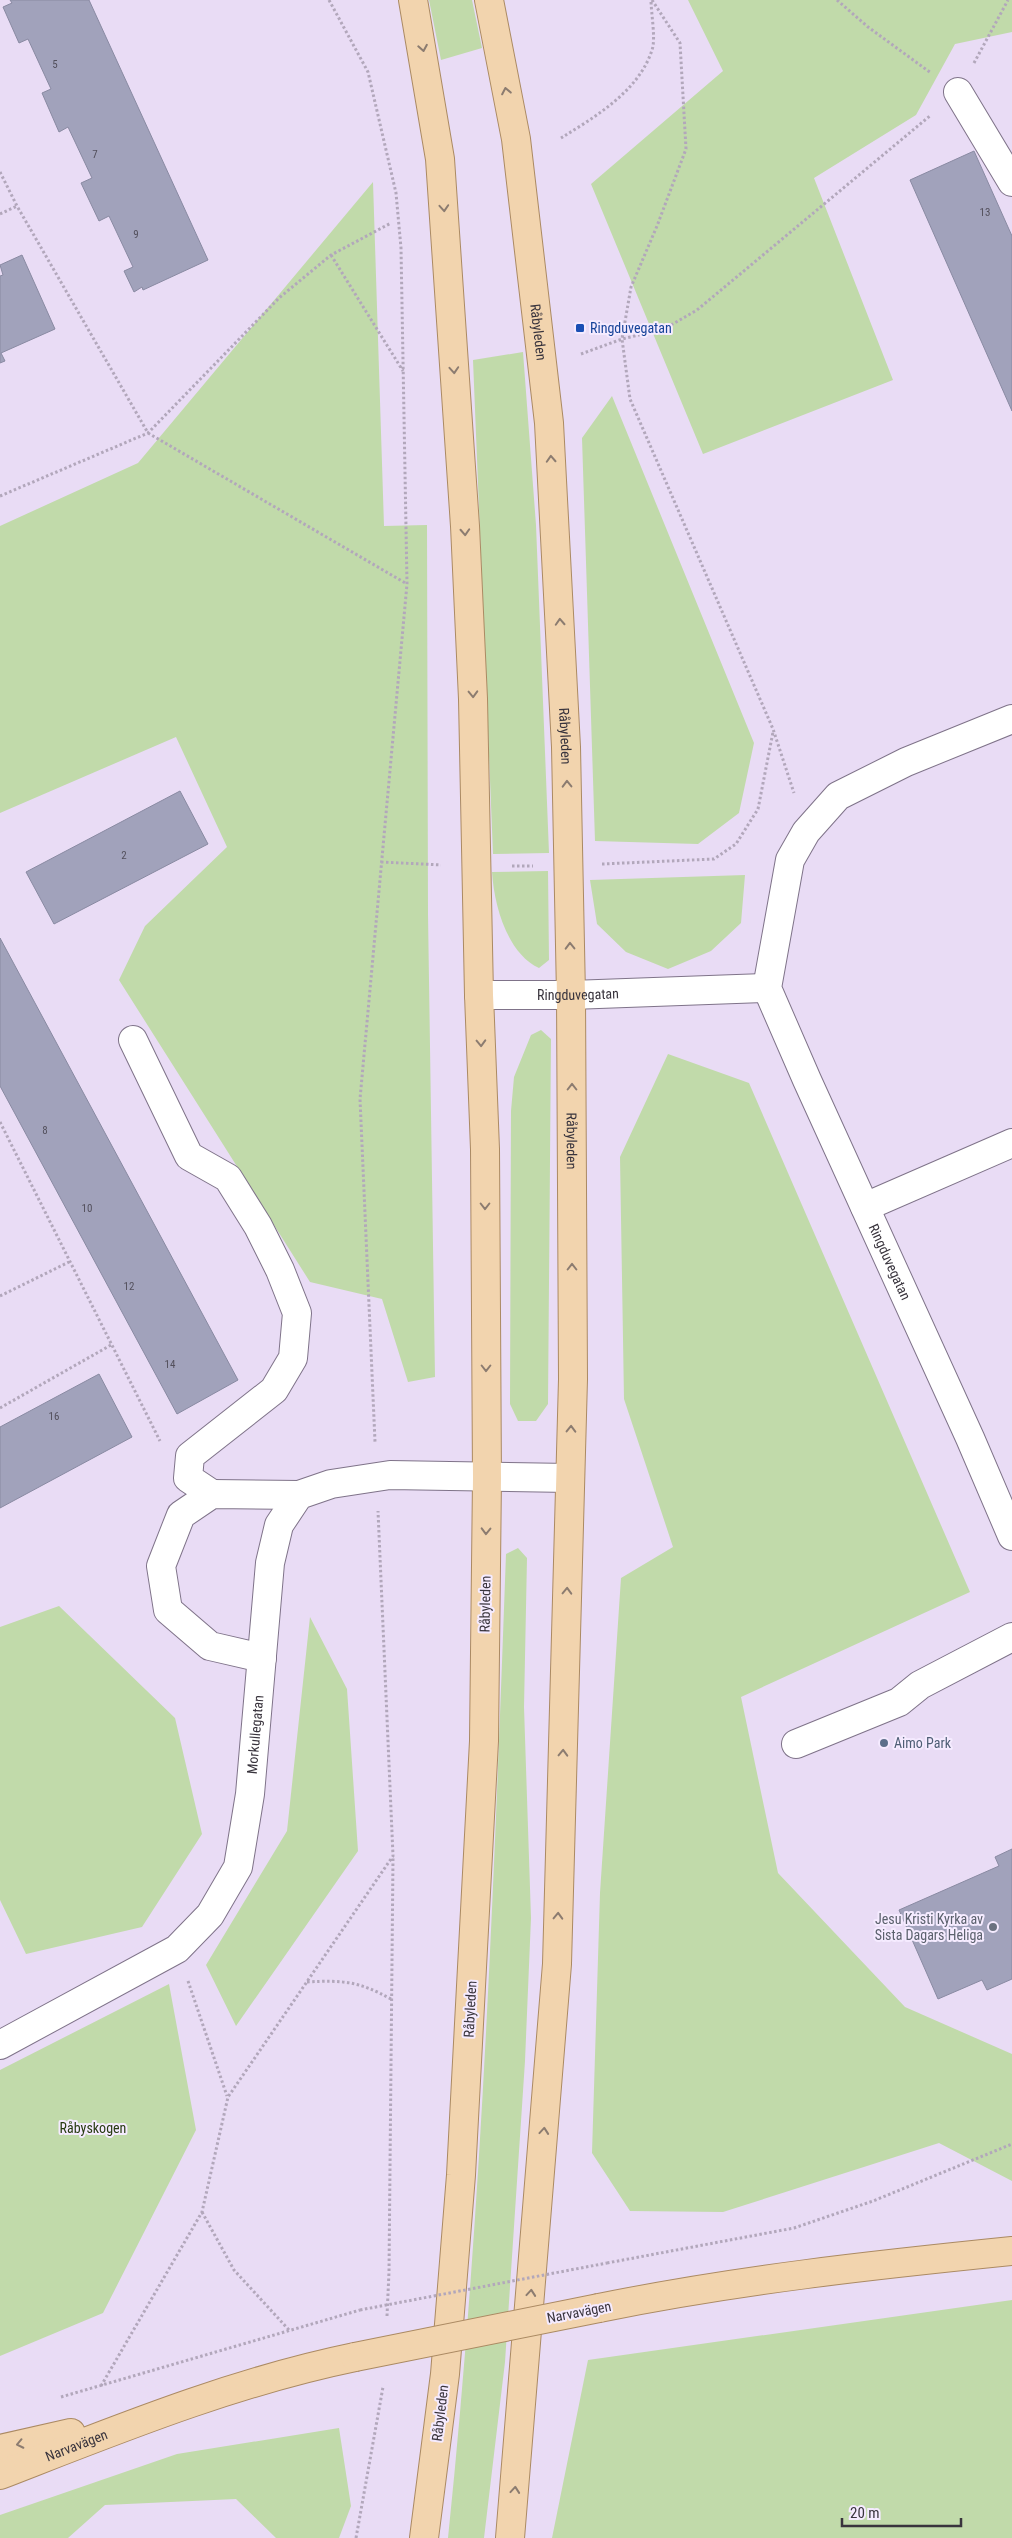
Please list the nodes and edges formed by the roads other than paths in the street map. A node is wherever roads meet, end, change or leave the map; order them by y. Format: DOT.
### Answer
graph roads {
  1 [pos="413,0"];
  2 [pos="489,0"];
  3 [pos="958,92"];
  4 [pos="1012,182"];
  5 [pos="1012,720"];
  6 [pos="767,988"];
  7 [pos="479,995"];
  8 [pos="571,995"];
  9 [pos="133,1040"];
  10 [pos="1012,1143"];
  11 [pos="865,1207"];
  12 [pos="487,1478"];
  13 [pos="570,1478"];
  14 [pos="212,1494"];
  15 [pos="299,1495"];
  16 [pos="1012,1536"];
  17 [pos="1012,1637"];
  18 [pos="262,1658"];
  19 [pos="796,1744"];
  20 [pos="0,2045"];
  21 [pos="1012,2251"];
  22 [pos="153,2416"];
  23 [pos="0,2449"];
  24 [pos="0,2476"];
  25 [pos="424,2538"];
  26 [pos="510,2538"];
  1 -- 7 [label="main road, Råbyleden, one-way"];
  8 -- 2 [label="main road, Råbyleden, one-way"];
  3 -- 4 [label="street"];
  5 -- 6 [label="street"];
  6 -- 8 [label="street, Ringduvegatan"];
  6 -- 11 [label="street, Ringduvegatan"];
  7 -- 8 [label="street, Ringduvegatan"];
  7 -- 12 [label="main road, Råbyleden, one-way"];
  13 -- 8 [label="main road, Råbyleden, one-way"];
  9 -- 14 [label="street"];
  10 -- 11 [label="street"];
  11 -- 16 [label="street, Ringduvegatan"];
  12 -- 13 [label="street"];
  12 -- 15 [label="street"];
  12 -- 25 [label="main road, Råbyleden, one-way"];
  26 -- 13 [label="main road, Råbyleden, one-way"];
  14 -- 15 [label="street"];
  14 -- 18 [label="street"];
  15 -- 18 [label="street, Morkullegatan"];
  17 -- 19 [label="street"];
  18 -- 20 [label="street, Morkullegatan"];
  21 -- 22 [label="main road, Narvavägen, bridge"];
  22 -- 23 [label="main road, Narvavägen, one-way"];
  22 -- 24 [label="main road, Narvavägen"];
}
